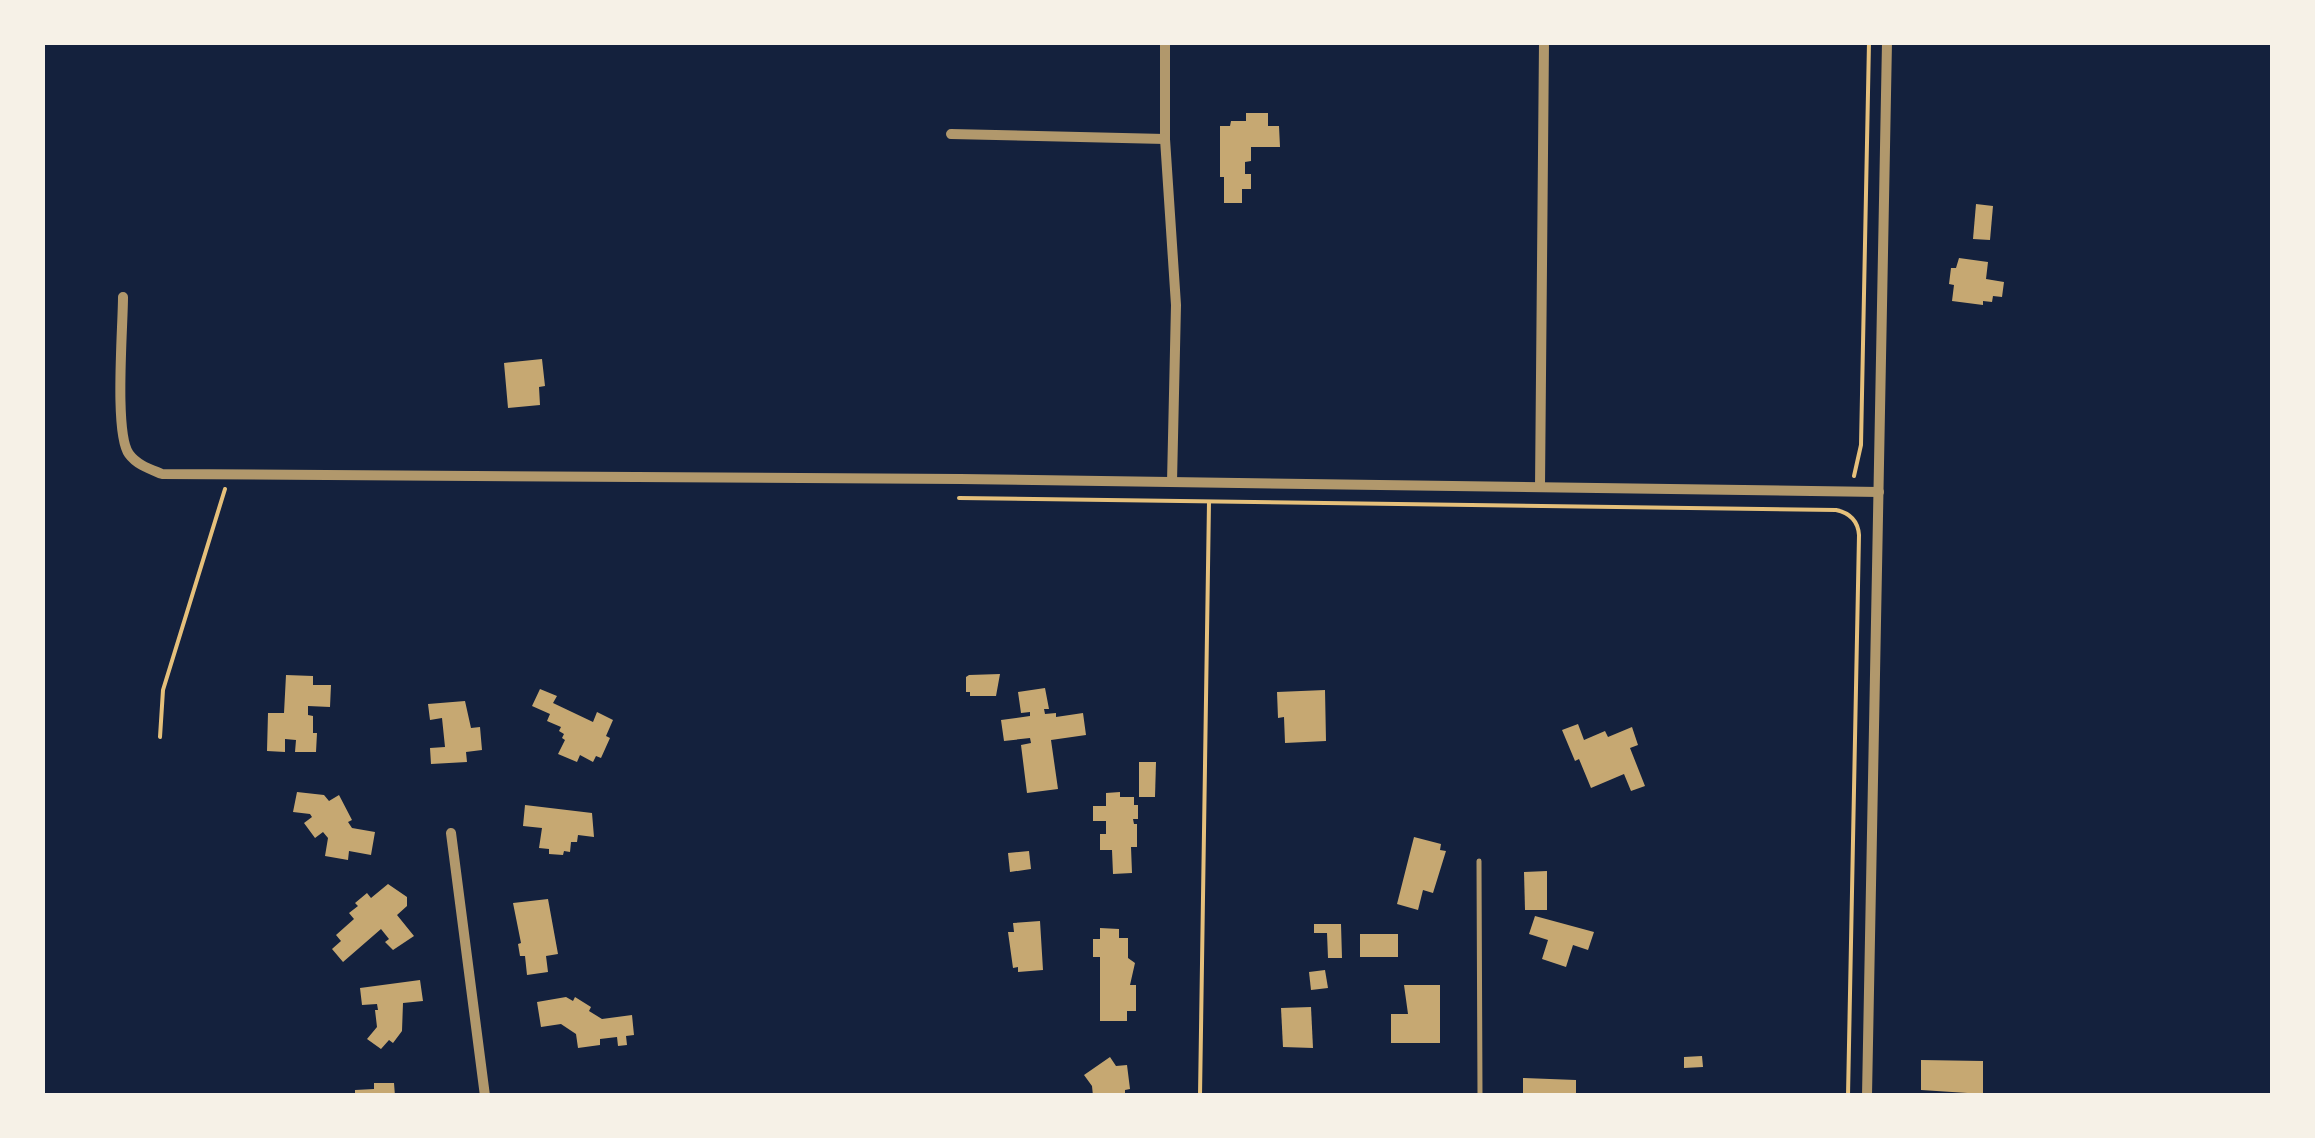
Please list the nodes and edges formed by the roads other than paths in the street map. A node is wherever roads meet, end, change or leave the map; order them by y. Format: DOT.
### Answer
graph roads {
  1 [pos="1165,42"];
  2 [pos="1544,42"];
  3 [pos="1887,42"];
  4 [pos="951,134"];
  5 [pos="1165,139"];
  6 [pos="123,297"];
  7 [pos="1172,482"];
  8 [pos="1540,487"];
  9 [pos="1879,492"];
  10 [pos="451,834"];
  11 [pos="1479,861"];
  12 [pos="485,1096"];
  13 [pos="1480,1096"];
  14 [pos="1867,1096"];
  1 -- 5 [label="street"];
  2 -- 8 [label="street"];
  3 -- 9 [label="street"];
  4 -- 5 [label="street"];
  5 -- 7 [label="street"];
  6 -- 7 [label="street"];
  7 -- 8 [label="street"];
  8 -- 9 [label="street"];
  9 -- 14 [label="street"];
  10 -- 12 [label="street"];
  11 -- 13 [label="lane"];
}
